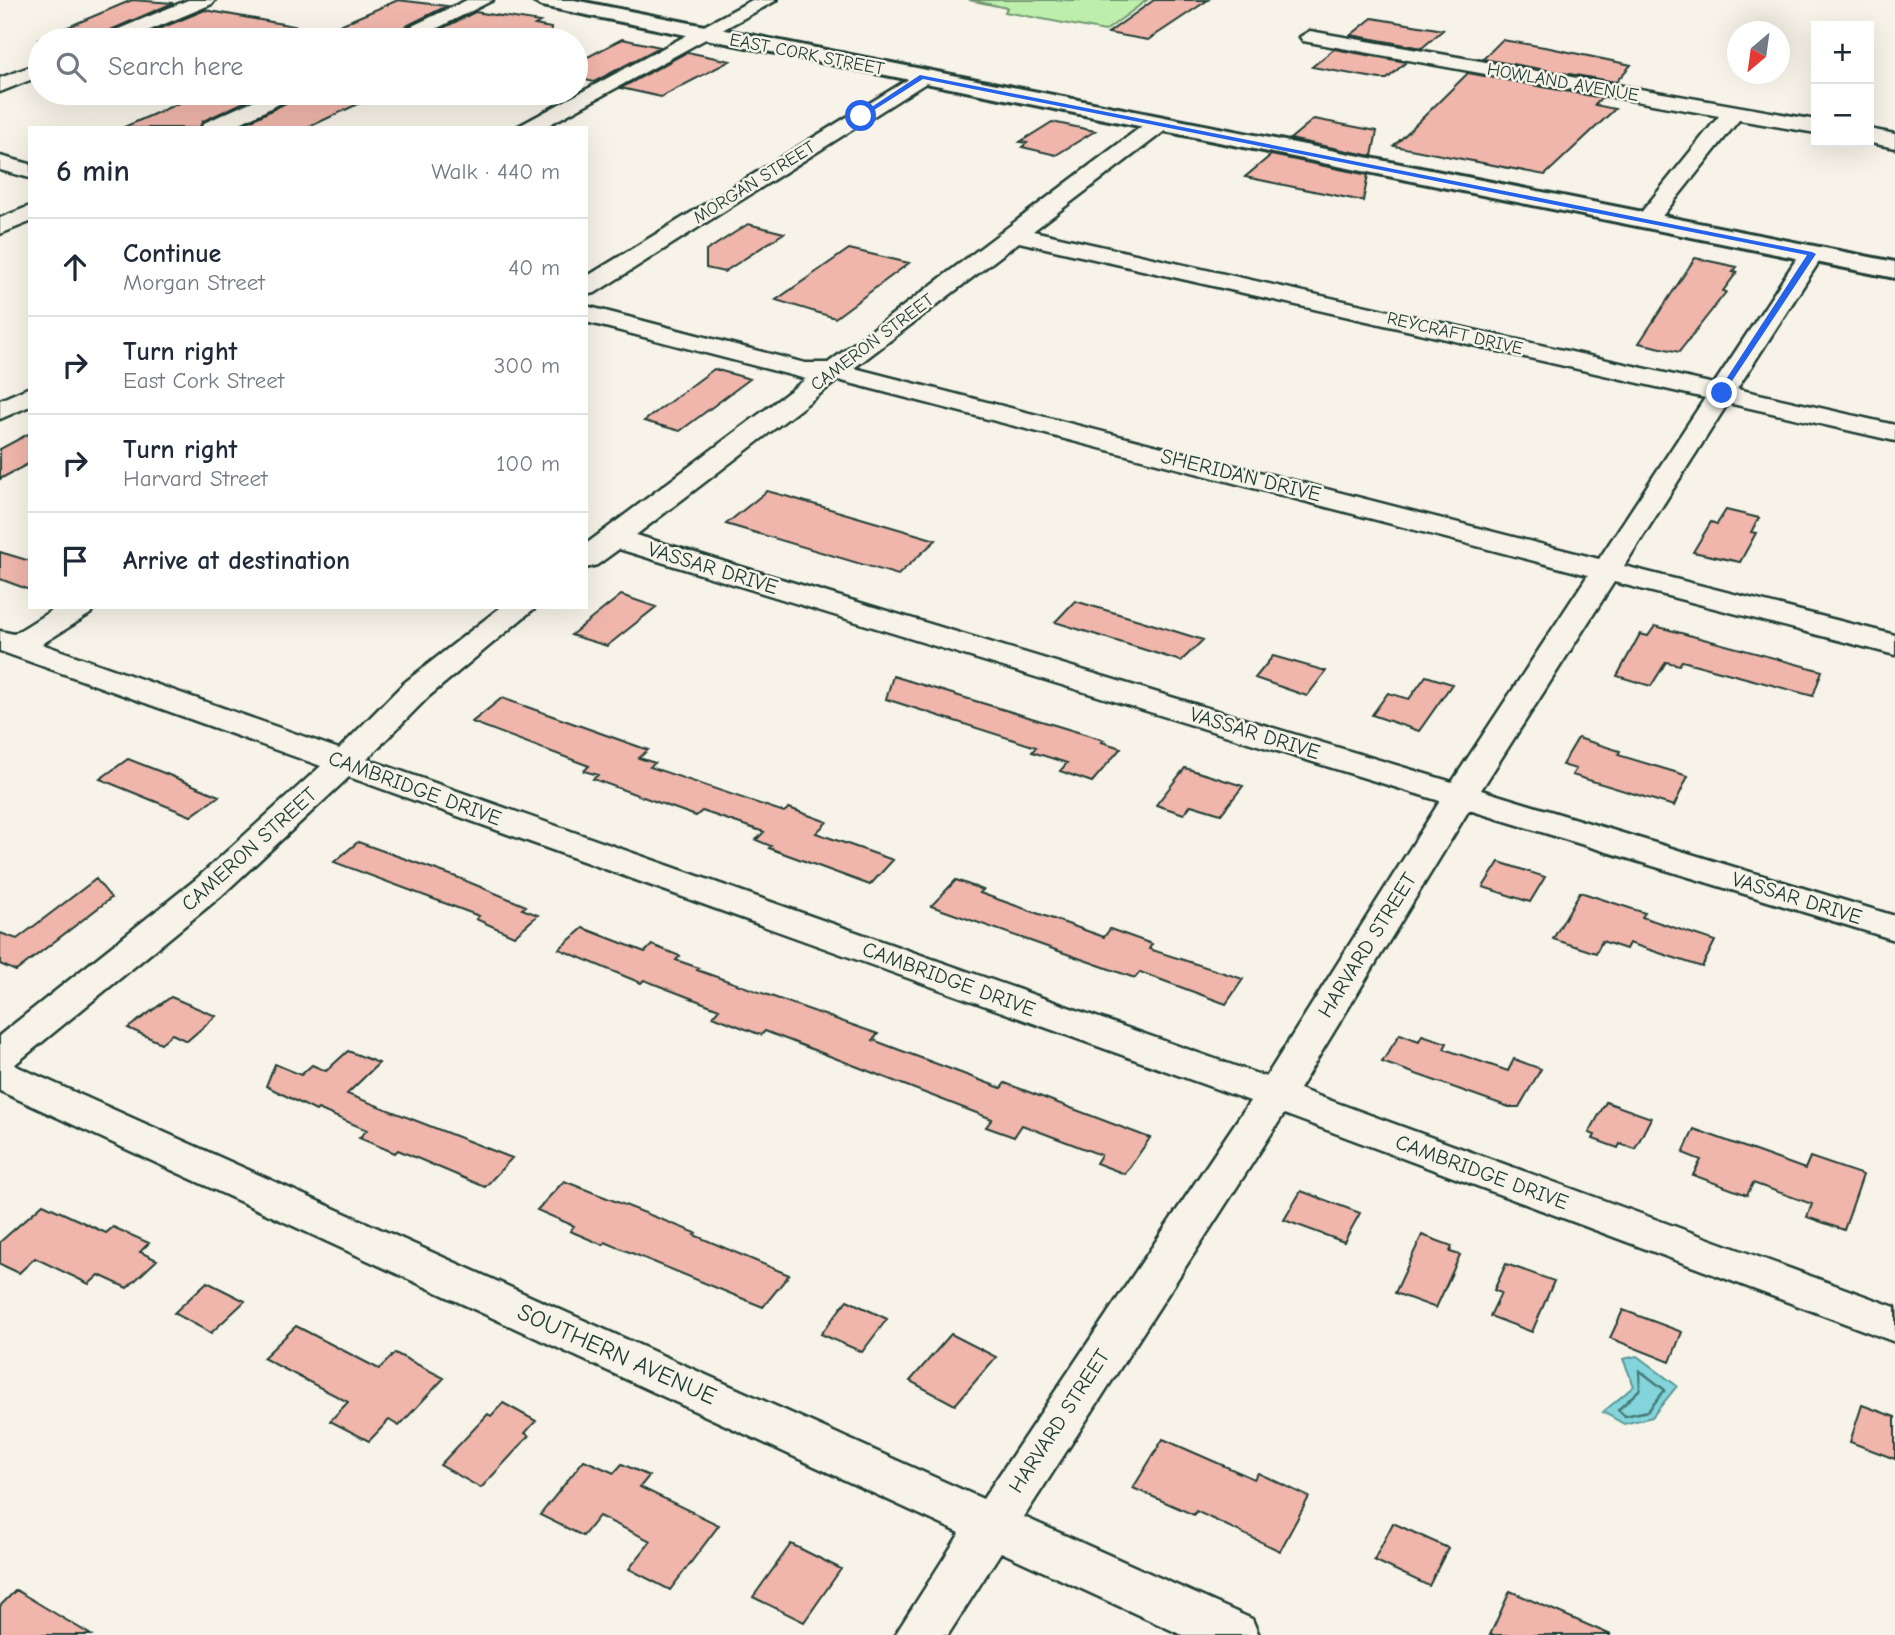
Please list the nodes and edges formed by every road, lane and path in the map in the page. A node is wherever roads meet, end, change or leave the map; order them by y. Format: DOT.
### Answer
graph roads {
  1 [pos="205,0"];
  2 [pos="483,0"];
  3 [pos="542,0"];
  4 [pos="767,0"];
  5 [pos="138,28"];
  6 [pos="424,28"];
  7 [pos="702,33"];
  8 [pos="1310,37"];
  9 [pos="28,74"];
  10 [pos="922,77"];
  11 [pos="0,86"];
  12 [pos="588,95"];
  13 [pos="261,105"];
  14 [pos="569,105"];
  15 [pos="1734,112"];
  16 [pos="1158,124"];
  17 [pos="216,126"];
  18 [pos="530,126"];
  19 [pos="1811,126"];
  20 [pos="1874,137"];
  21 [pos="1895,141"];
  22 [pos="0,163"];
  23 [pos="28,170"];
  24 [pos="28,214"];
  25 [pos="1647,220"];
  26 [pos="0,227"];
  27 [pos="1014,234"];
  28 [pos="1812,254"];
  29 [pos="1895,270"];
  30 [pos="588,287"];
  31 [pos="588,315"];
  32 [pos="834,371"];
  33 [pos="1722,393"];
  34 [pos="28,396"];
  35 [pos="0,411"];
  36 [pos="1895,433"];
  37 [pos="615,538"];
  38 [pos="588,558"];
  39 [pos="1606,569"];
  40 [pos="75,609"];
  41 [pos="518,609"];
  42 [pos="9,643"];
  43 [pos="1895,645"];
  44 [pos="344,763"];
  45 [pos="1460,796"];
  46 [pos="1895,928"];
  47 [pos="0,1056"];
  48 [pos="0,1075"];
  49 [pos="1275,1095"];
  50 [pos="1895,1325"];
  51 [pos="992,1524"];
  52 [pos="920,1635"];
  53 [pos="1234,1635"];
  1 -- 5 [label="street"];
  2 -- 6 [label="street"];
  3 -- 7 [label="street, EAST CORK STREET"];
  4 -- 7 [label="street"];
  7 -- 10 [label="street, EAST CORK STREET"];
  7 -- 12 [label="street"];
  8 -- 15 [label="street, HOWLAND AVENUE"];
  9 -- 11 [label="street"];
  10 -- 16 [label="street, EAST CORK STREET"];
  10 -- 30 [label="street, MORGAN STREET"];
  13 -- 17 [label="street"];
  14 -- 18 [label="street"];
  15 -- 19 [label="street, HOWLAND AVENUE"];
  15 -- 25 [label="street"];
  16 -- 25 [label="street, EAST CORK STREET"];
  16 -- 27 [label="street, CAMERON STREET"];
  20 -- 21 [label="street"];
  22 -- 23 [label="street"];
  24 -- 26 [label="street"];
  25 -- 28 [label="street, EAST CORK STREET"];
  27 -- 32 [label="street, CAMERON STREET"];
  27 -- 33 [label="street, REYCRAFT DRIVE"];
  28 -- 29 [label="street, EAST CORK STREET"];
  28 -- 33 [label="street, HARVARD STREET"];
  31 -- 32 [label="street, SHERIDAN DRIVE"];
  32 -- 37 [label="street, CAMERON STREET"];
  32 -- 39 [label="street, SHERIDAN DRIVE"];
  33 -- 36 [label="street, REYCRAFT DRIVE"];
  33 -- 39 [label="street, HARVARD STREET"];
  34 -- 35 [label="street"];
  37 -- 38 [label="street, CAMERON STREET"];
  37 -- 45 [label="street, VASSAR DRIVE"];
  39 -- 43 [label="street, SHERIDAN DRIVE"];
  39 -- 45 [label="street, HARVARD STREET"];
  40 -- 42 [label="street"];
  41 -- 44 [label="street, CAMERON STREET"];
  42 -- 44 [label="street, CAMBRIDGE DRIVE"];
  44 -- 47 [label="street, CAMERON STREET"];
  44 -- 49 [label="street, CAMBRIDGE DRIVE"];
  45 -- 46 [label="street, VASSAR DRIVE"];
  45 -- 49 [label="street, HARVARD STREET"];
  48 -- 51 [label="street, SOUTHERN AVENUE"];
  49 -- 50 [label="street, CAMBRIDGE DRIVE"];
  49 -- 51 [label="street, HARVARD STREET"];
  51 -- 52 [label="street, HARVARD STREET"];
  51 -- 53 [label="street, SOUTHERN AVENUE"];
}
